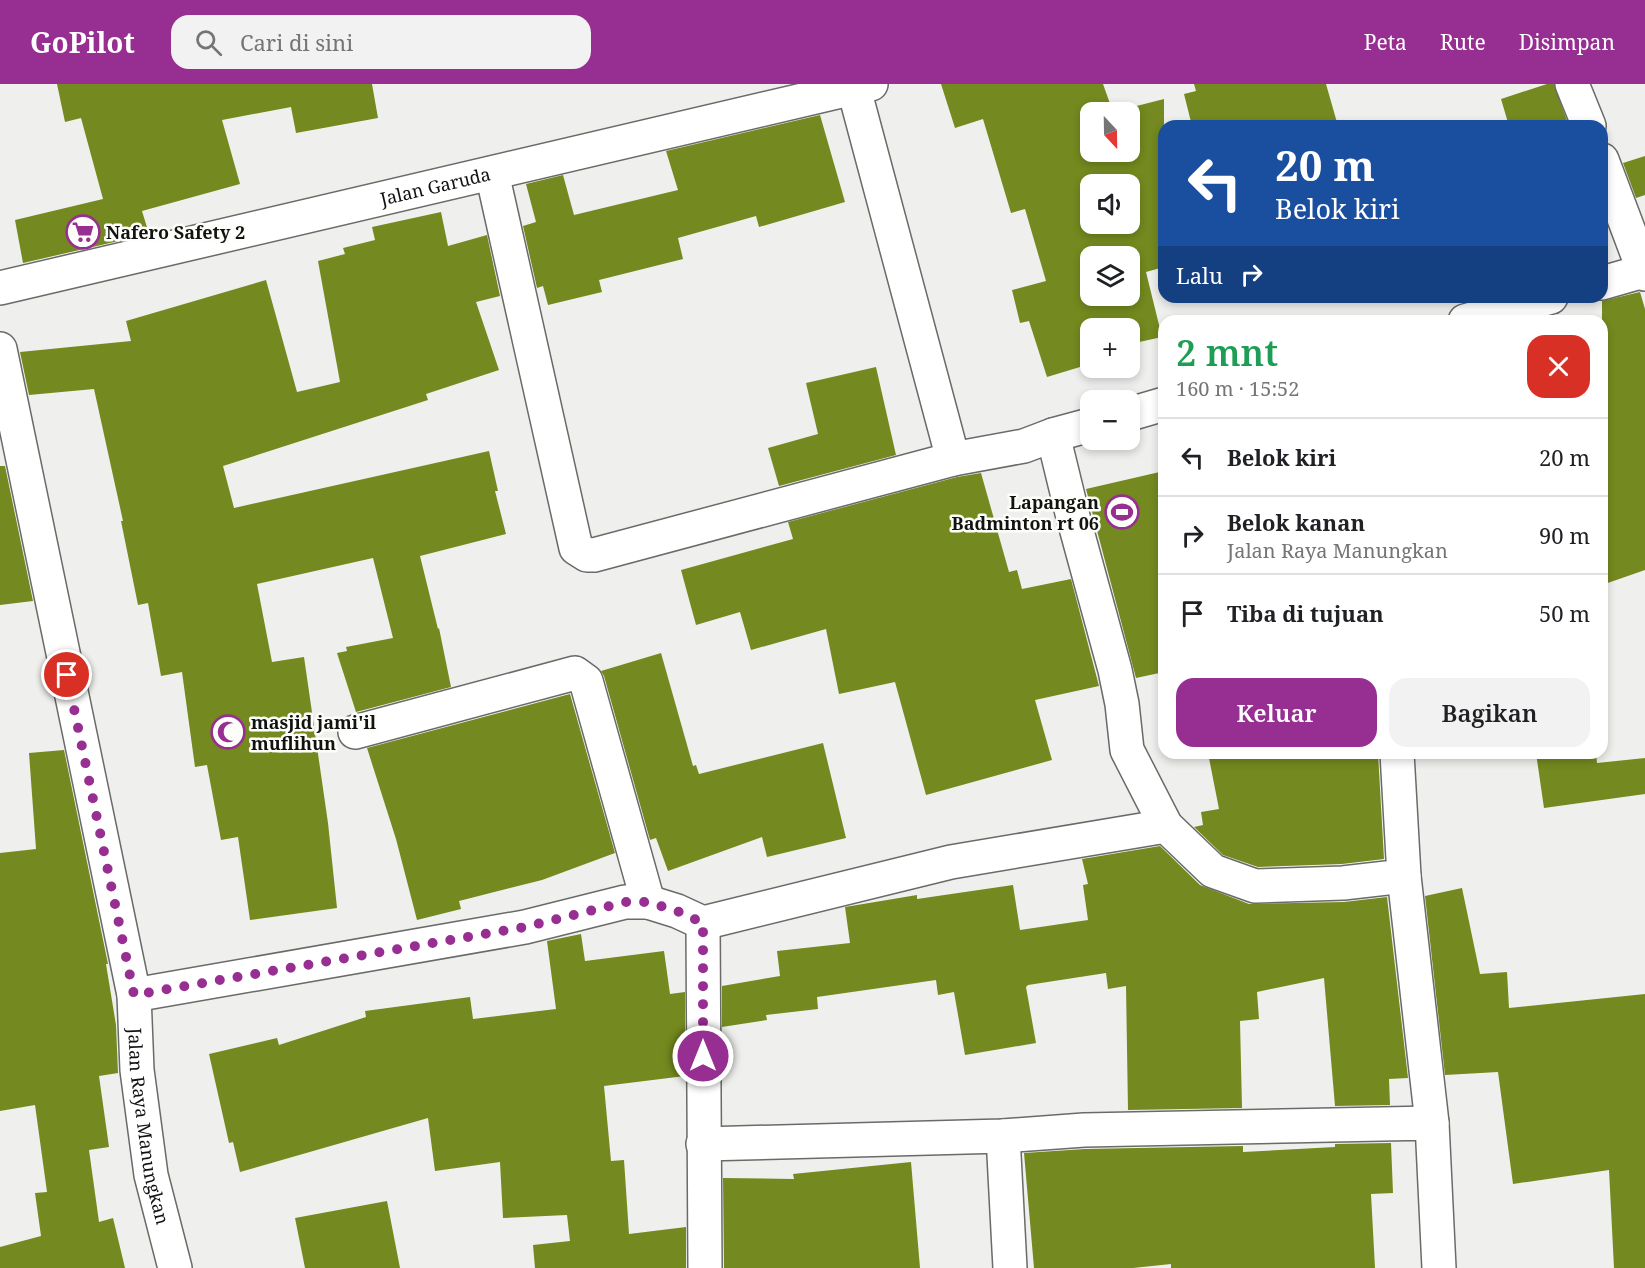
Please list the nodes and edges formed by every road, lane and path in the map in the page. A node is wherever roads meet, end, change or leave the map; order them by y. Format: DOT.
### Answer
graph roads {
  1 [pos="1572,84"];
  2 [pos="863,86"];
  3 [pos="1587,120"];
  4 [pos="492,172"];
  5 [pos="1608,176"];
  6 [pos="1645,273"];
  7 [pos="1608,282"];
  8 [pos="0,288"];
  9 [pos="1530,303"];
  10 [pos="1486,315"];
  11 [pos="1,363"];
  12 [pos="1158,406"];
  13 [pos="1140,411"];
  14 [pos="1080,428"];
  15 [pos="1053,435"];
  16 [pos="953,459"];
  17 [pos="355,732"];
  18 [pos="1397,759"];
  19 [pos="1166,826"];
  20 [pos="1404,876"];
  21 [pos="648,902"];
  22 [pos="703,923"];
  23 [pos="134,995"];
  24 [pos="1432,1123"];
  25 [pos="1003,1136"];
  26 [pos="703,1144"];
  27 [pos="174,1268"];
  28 [pos="705,1268"];
  29 [pos="1010,1268"];
  30 [pos="1439,1268"];
  1 -- 3 [label="street"];
  2 -- 4 [label="street, Jalan Garuda"];
  2 -- 16 [label="street"];
  4 -- 8 [label="street, Jalan Garuda"];
  4 -- 16 [label="street"];
  5 -- 6 [label="street"];
  6 -- 7 [label="street"];
  9 -- 10 [label="street"];
  11 -- 23 [label="street, Jalan Raya Manungkan"];
  12 -- 13 [label="street"];
  14 -- 15 [label="street"];
  15 -- 16 [label="street"];
  15 -- 19 [label="street"];
  17 -- 21 [label="street"];
  18 -- 20 [label="street"];
  19 -- 20 [label="street"];
  19 -- 22 [label="street"];
  20 -- 24 [label="street"];
  21 -- 22 [label="street"];
  21 -- 23 [label="street"];
  22 -- 26 [label="street"];
  23 -- 27 [label="street, Jalan Raya Manungkan"];
  24 -- 25 [label="street"];
  24 -- 30 [label="street"];
  25 -- 26 [label="street"];
  25 -- 29 [label="street"];
  26 -- 28 [label="street"];
}
